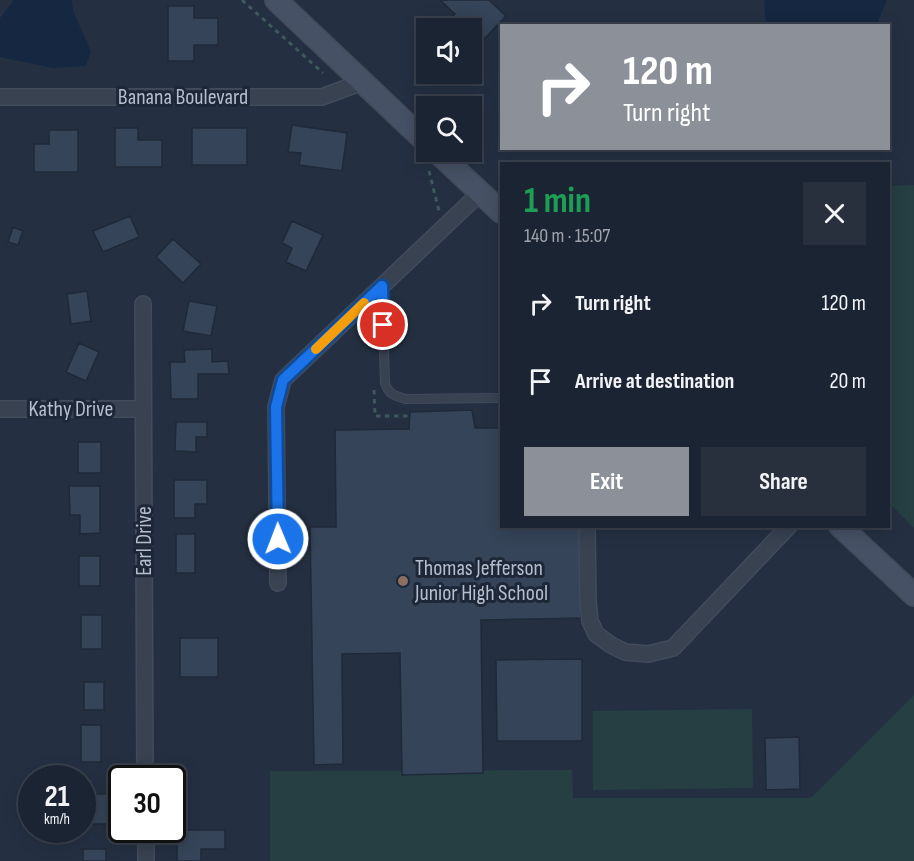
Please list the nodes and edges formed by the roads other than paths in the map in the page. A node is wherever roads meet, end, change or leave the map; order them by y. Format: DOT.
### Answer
graph roads {
  1 [pos="276,0"];
  2 [pos="362,82"];
  3 [pos="0,97"];
  4 [pos="416,133"];
  5 [pos="436,162"];
  6 [pos="480,193"];
  7 [pos="500,211"];
  8 [pos="382,286"];
  9 [pos="143,304"];
  10 [pos="500,398"];
  11 [pos="0,409"];
  12 [pos="143,409"];
  13 [pos="587,528"];
  14 [pos="787,528"];
  15 [pos="842,528"];
  16 [pos="278,583"];
  17 [pos="914,595"];
  18 [pos="145,765"];
  19 [pos="146,843"];
  20 [pos="146,861"];
  1 -- 2 [label="main road"];
  2 -- 3 [label="street, Banana Boulevard"];
  2 -- 4 [label="main road"];
  5 -- 6 [label="main road"];
  6 -- 7 [label="main road"];
  6 -- 8 [label="street"];
  8 -- 10 [label="lane"];
  8 -- 16 [label="street"];
  9 -- 12 [label="street, Earl Drive"];
  11 -- 12 [label="street, Kathy Drive"];
  12 -- 18 [label="street, Earl Drive"];
  13 -- 14 [label="street"];
  15 -- 17 [label="main road"];
  19 -- 20 [label="street"];
}
